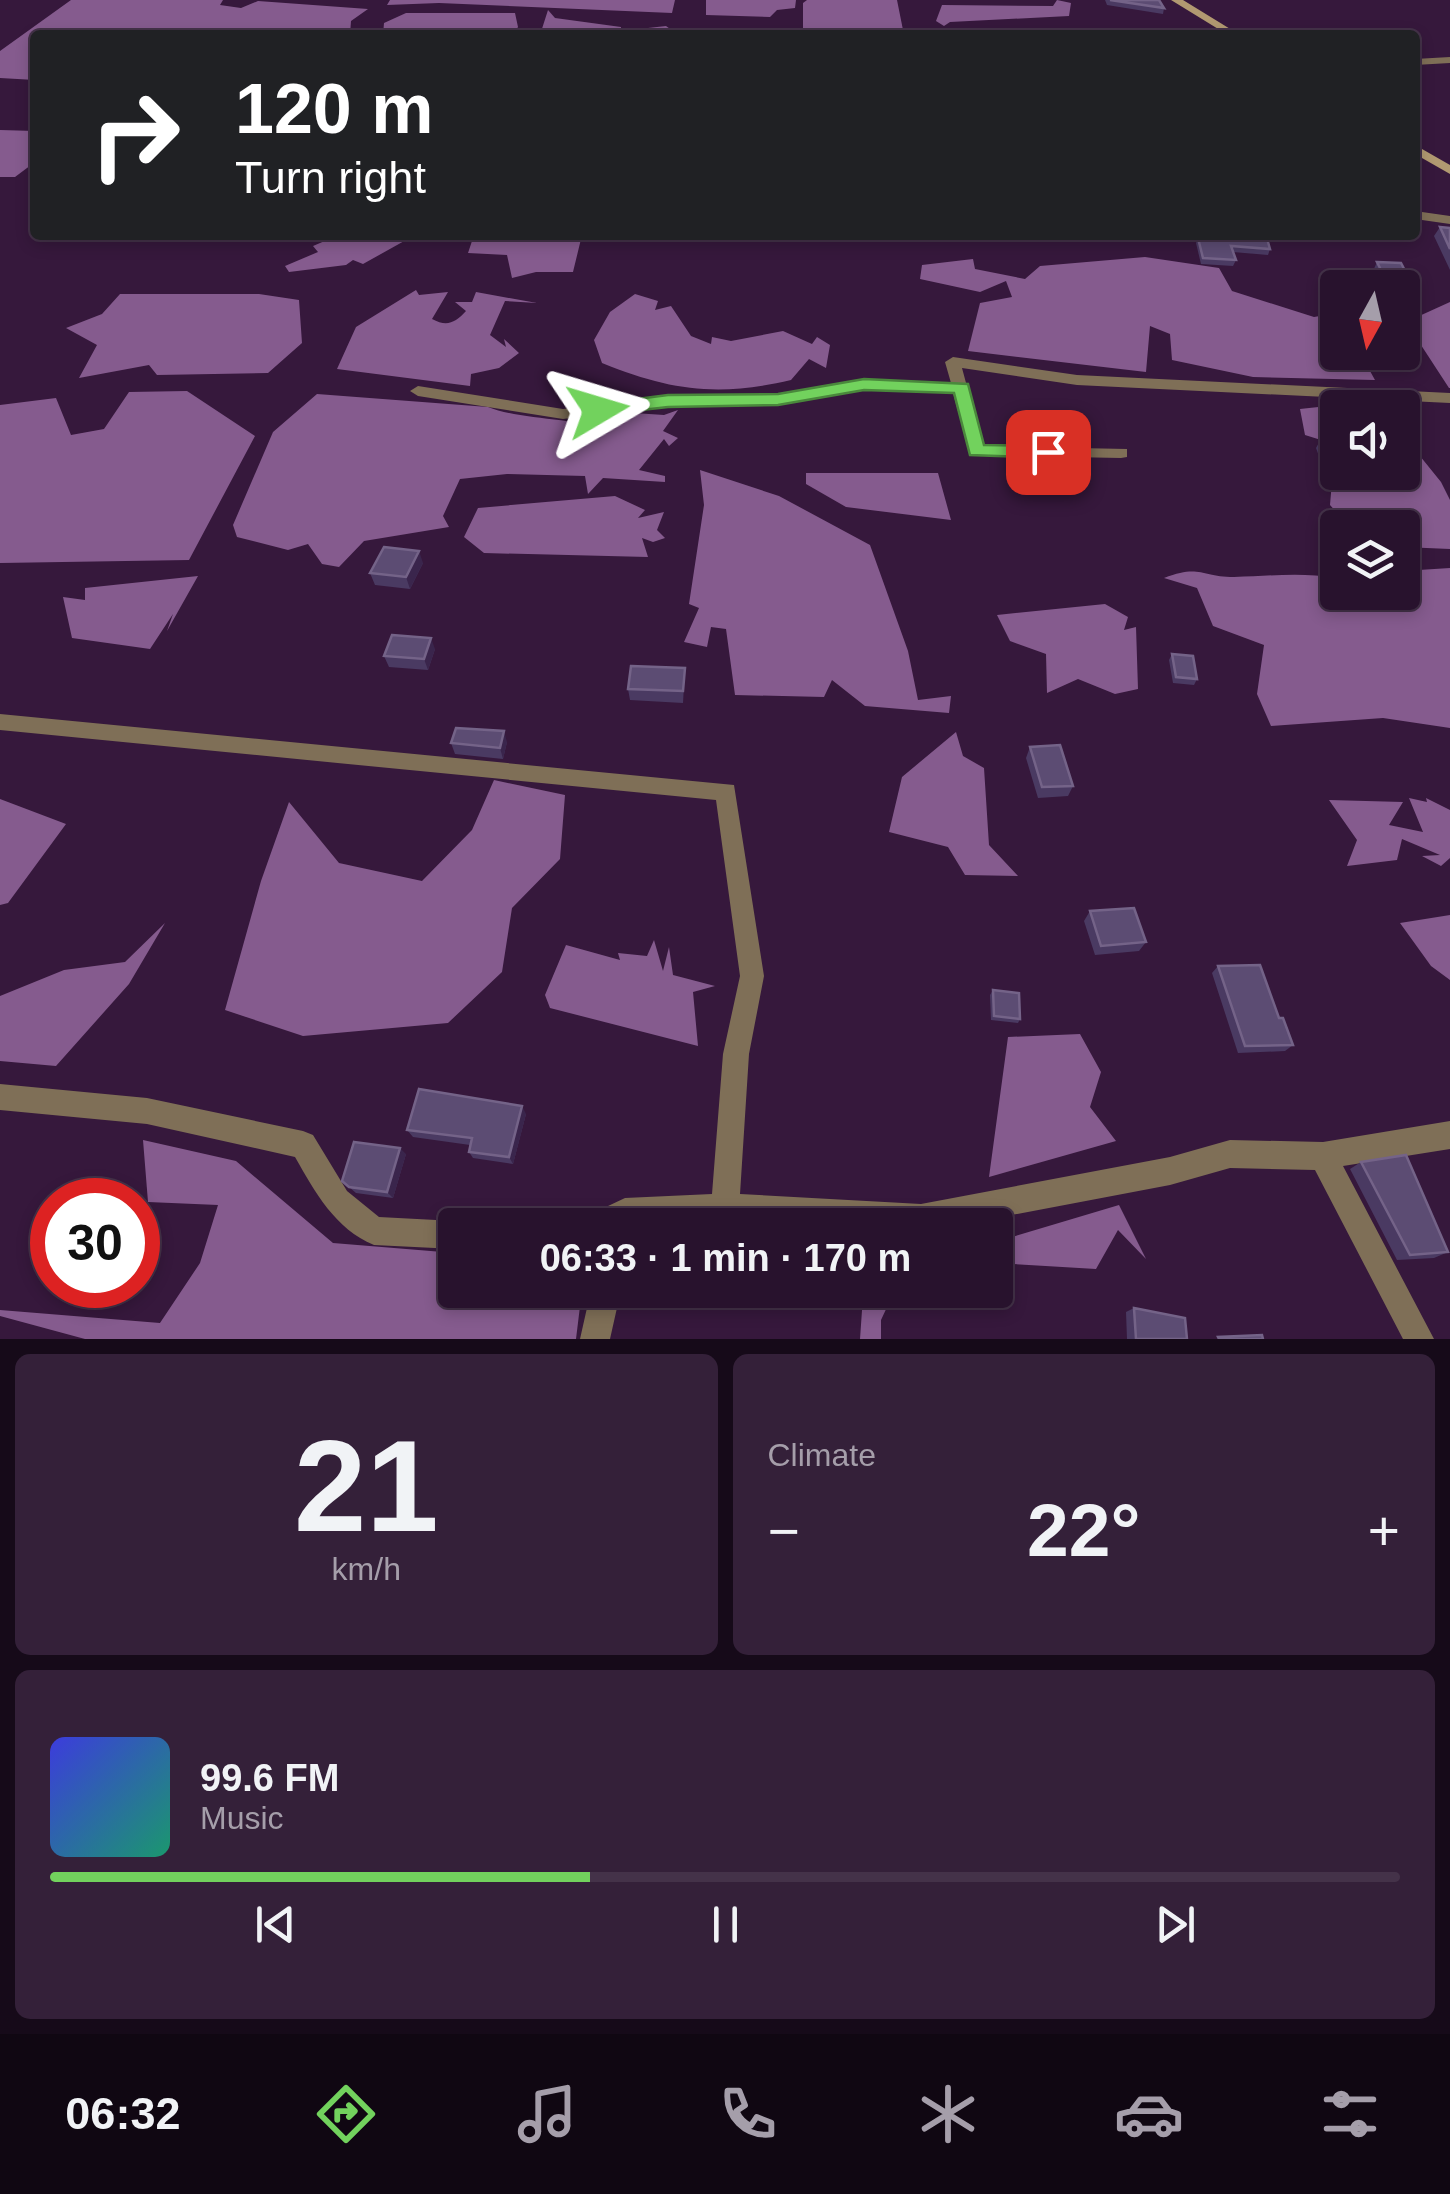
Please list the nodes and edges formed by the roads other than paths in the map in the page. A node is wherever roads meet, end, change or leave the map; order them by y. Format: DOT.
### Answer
graph roads {
  1 [pos="1176,0"];
  2 [pos="1227,30"];
  3 [pos="1450,60"];
  4 [pos="1420,62"];
  5 [pos="1420,152"];
  6 [pos="1450,170"];
  7 [pos="1420,216"];
  8 [pos="1450,220"];
  9 [pos="962,388"];
  10 [pos="418,391"];
  11 [pos="1450,398"];
  12 [pos="1120,452"];
  13 [pos="0,722"];
  14 [pos="0,1097"];
  15 [pos="1450,1135"];
  16 [pos="1324,1156"];
  17 [pos="724,1207"];
  18 [pos="716,1208"];
  19 [pos="438,1234"];
  20 [pos="602,1308"];
  21 [pos="594,1339"];
  22 [pos="1419,1339"];
  1 -- 2 [label="main road"];
  3 -- 4 [label="street"];
  5 -- 6 [label="main road"];
  7 -- 8 [label="street"];
  9 -- 10 [label="street"];
  9 -- 11 [label="street"];
  9 -- 12 [label="street"];
  13 -- 17 [label="street"];
  14 -- 19 [label="street"];
  15 -- 16 [label="street"];
  16 -- 17 [label="street"];
  16 -- 22 [label="street"];
  17 -- 18 [label="street"];
  20 -- 21 [label="street"];
}
